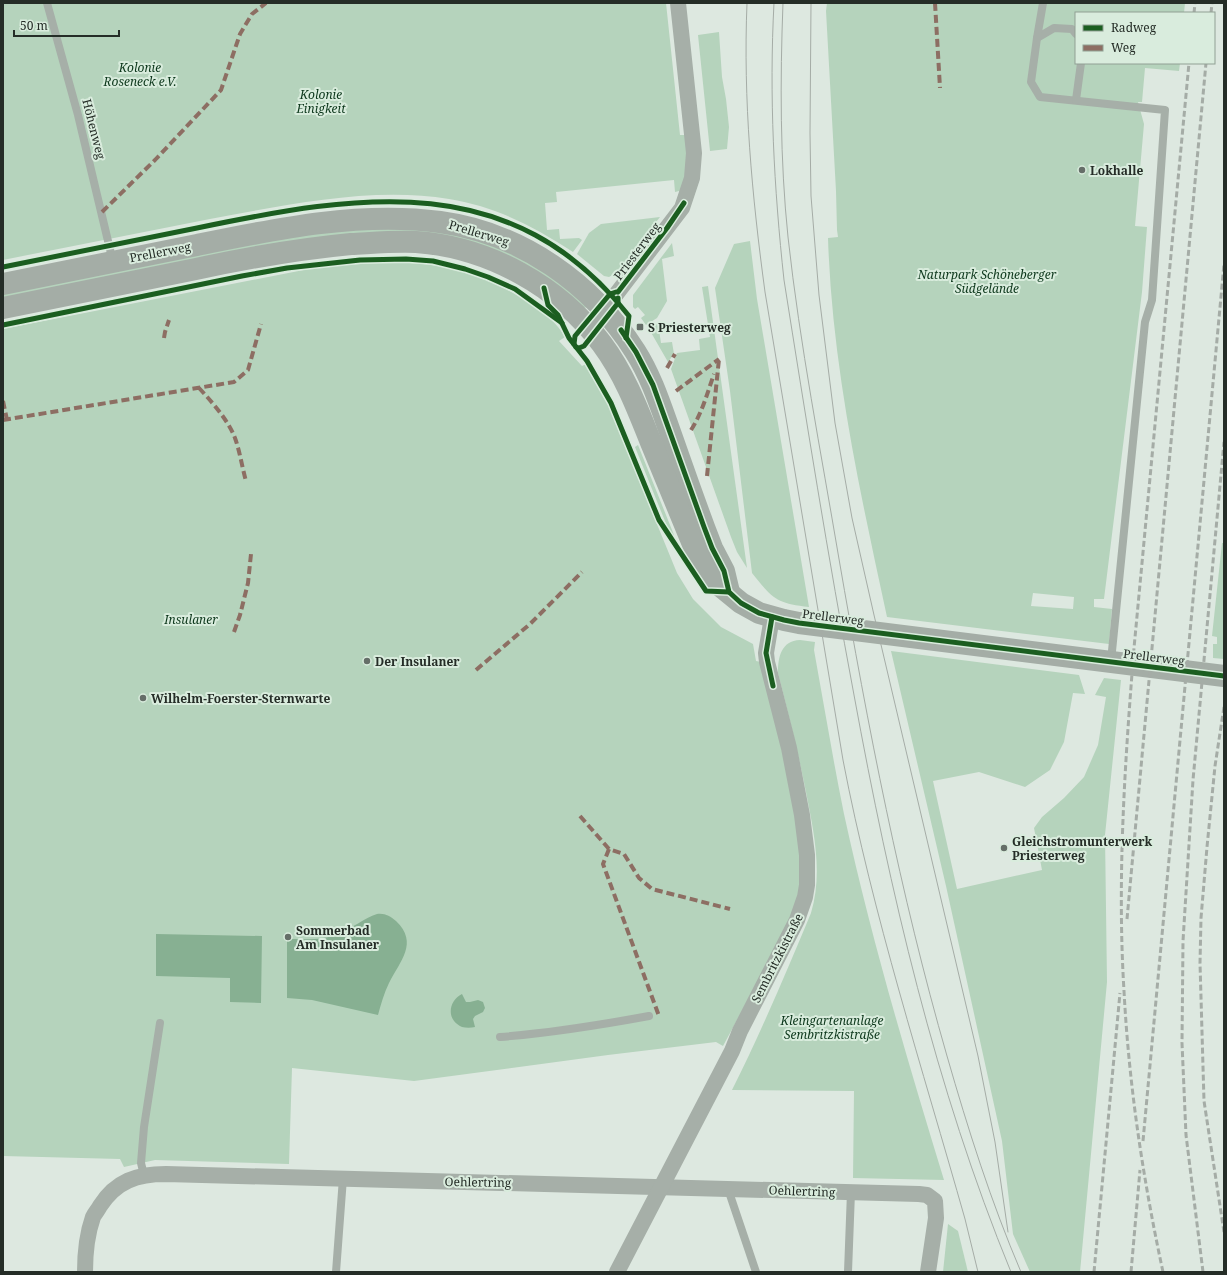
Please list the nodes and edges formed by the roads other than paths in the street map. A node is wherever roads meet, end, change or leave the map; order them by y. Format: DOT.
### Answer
graph roads {
  1 [pos="47,3"];
  2 [pos="678,3"];
  3 [pos="1043,3"];
  4 [pos="1075,33"];
  5 [pos="1037,38"];
  6 [pos="1081,64"];
  7 [pos="1076,100"];
  8 [pos="114,262"];
  9 [pos="3,284"];
  10 [pos="3,308"];
  11 [pos="604,310"];
  12 [pos="589,328"];
  13 [pos="729,592"];
  14 [pos="772,617"];
  15 [pos="1111,662"];
  16 [pos="1224,676"];
  17 [pos="649,1016"];
  18 [pos="160,1023"];
  19 [pos="500,1037"];
  20 [pos="144,1175"];
  21 [pos="343,1178"];
  22 [pos="660,1187"];
  23 [pos="728,1189"];
  24 [pos="851,1192"];
  25 [pos="85,1272"];
  26 [pos="336,1272"];
  27 [pos="617,1272"];
  28 [pos="756,1272"];
  29 [pos="848,1272"];
  30 [pos="928,1272"];
  1 -- 8 [label="lane, Höhenweg"];
  2 -- 11 [label="street, Priesterweg"];
  3 -- 5 [label="lane"];
  4 -- 5 [label="lane"];
  5 -- 7 [label="lane"];
  6 -- 7 [label="lane"];
  7 -- 15 [label="lane"];
  8 -- 9 [label="main road, Prellerweg"];
  8 -- 11 [label="main road, Prellerweg"];
  10 -- 12 [label="main road, Prellerweg"];
  11 -- 12 [label="street, Priesterweg"];
  11 -- 13 [label="main road, Prellerweg"];
  12 -- 13 [label="main road, Prellerweg"];
  13 -- 14 [label="main road, Prellerweg"];
  14 -- 15 [label="main road, Prellerweg"];
  14 -- 22 [label="street, Sembritzkistraße"];
  15 -- 16 [label="main road, Prellerweg"];
  17 -- 19 [label="lane"];
  18 -- 20 [label="lane"];
  20 -- 21 [label="street, Oehlertring"];
  20 -- 25 [label="street, Oehlertring"];
  21 -- 22 [label="street, Oehlertring"];
  21 -- 26 [label="lane"];
  22 -- 23 [label="street, Oehlertring"];
  22 -- 27 [label="street, Sembritzkistraße"];
  23 -- 24 [label="street, Oehlertring"];
  23 -- 28 [label="lane"];
  24 -- 29 [label="lane"];
  24 -- 30 [label="street, Oehlertring"];
}
